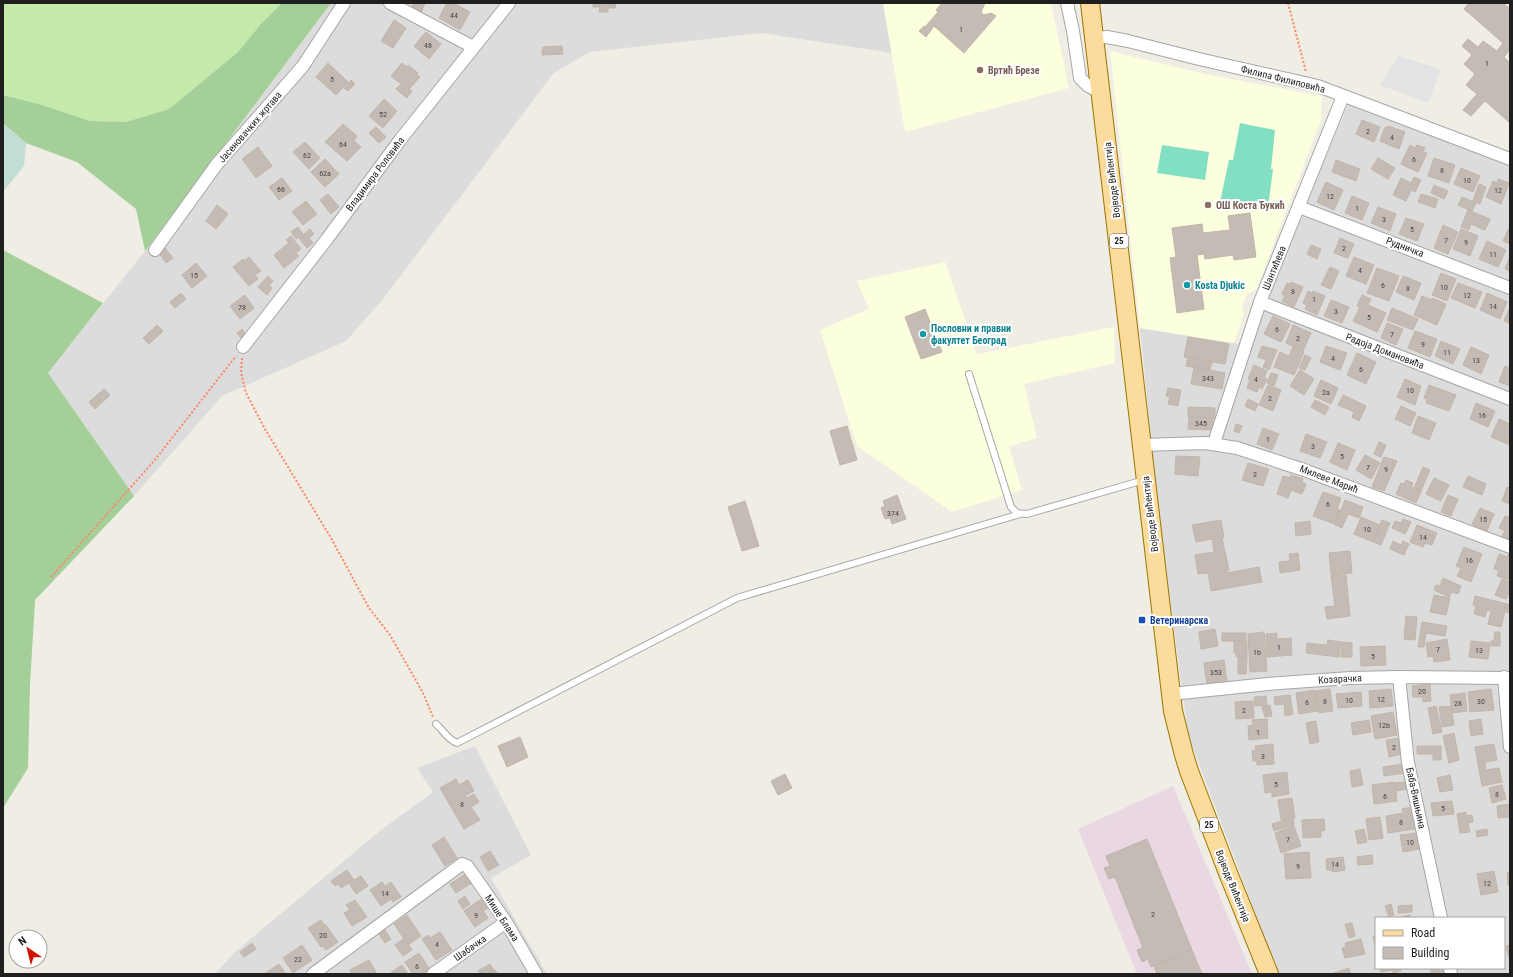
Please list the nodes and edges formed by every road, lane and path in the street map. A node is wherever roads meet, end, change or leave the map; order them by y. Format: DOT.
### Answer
graph roads {
  1 [pos="344,3"];
  2 [pos="390,3"];
  3 [pos="509,3"];
  4 [pos="1067,3"];
  5 [pos="1090,3"];
  6 [pos="1288,3"];
  7 [pos="1095,38"];
  8 [pos="473,48"];
  9 [pos="1309,84"];
  10 [pos="1100,92"];
  11 [pos="1343,96"];
  12 [pos="1510,159"];
  13 [pos="1299,207"];
  14 [pos="155,250"];
  15 [pos="1510,288"];
  16 [pos="1260,302"];
  17 [pos="243,347"];
  18 [pos="969,374"];
  19 [pos="1510,399"];
  20 [pos="1214,443"];
  21 [pos="1142,444"];
  22 [pos="1146,479"];
  23 [pos="1020,514"];
  24 [pos="1510,547"];
  25 [pos="51,577"];
  26 [pos="1399,677"];
  27 [pos="1507,678"];
  28 [pos="1171,694"];
  29 [pos="436,724"];
  30 [pos="1510,747"];
  31 [pos="1441,917"];
  32 [pos="506,922"];
  33 [pos="313,974"];
  34 [pos="433,974"];
  35 [pos="536,974"];
  36 [pos="1269,974"];
  1 -- 14 [label="street, Јасеновачких жртава"];
  2 -- 8 [label="street"];
  3 -- 8 [label="street, Владимира Роловића"];
  4 -- 10 [label="street"];
  5 -- 7 [label="main road, 25"];
  6 -- 9 [label="path"];
  7 -- 9 [label="street, Филипа Филиповића"];
  7 -- 10 [label="main road, Војводе Вићентија / 25"];
  8 -- 17 [label="street, Владимира Роловића"];
  9 -- 11 [label="street, Филипа Филиповића"];
  10 -- 21 [label="main road, Војводе Вићентија / 25"];
  11 -- 12 [label="street, Филипа Филиповића"];
  11 -- 13 [label="street, Шантићева"];
  13 -- 15 [label="street, Рудничка"];
  13 -- 16 [label="street, Шантићева"];
  16 -- 19 [label="street, Радоја Домановића"];
  16 -- 20 [label="street, Шантићева"];
  17 -- 25 [label="path"];
  17 -- 29 [label="path"];
  18 -- 23 [label="lane"];
  20 -- 21 [label="street, Милеве Марић"];
  20 -- 24 [label="street, Милеве Марић"];
  21 -- 22 [label="main road, Војводе Вићентија / 25"];
  22 -- 23 [label="lane"];
  22 -- 28 [label="main road, Војводе Вићентија / 25"];
  23 -- 29 [label="lane"];
  26 -- 27 [label="street, Козарачка"];
  26 -- 28 [label="street, Козарачка"];
  26 -- 31 [label="street, Баба-Вишњина"];
  27 -- 30 [label="street"];
  28 -- 36 [label="main road, Војводе Вићентија / 25"];
  32 -- 33 [label="street, Мише Блама"];
  32 -- 34 [label="street, Шабачка"];
  32 -- 35 [label="street, Мише Блама"];
}
